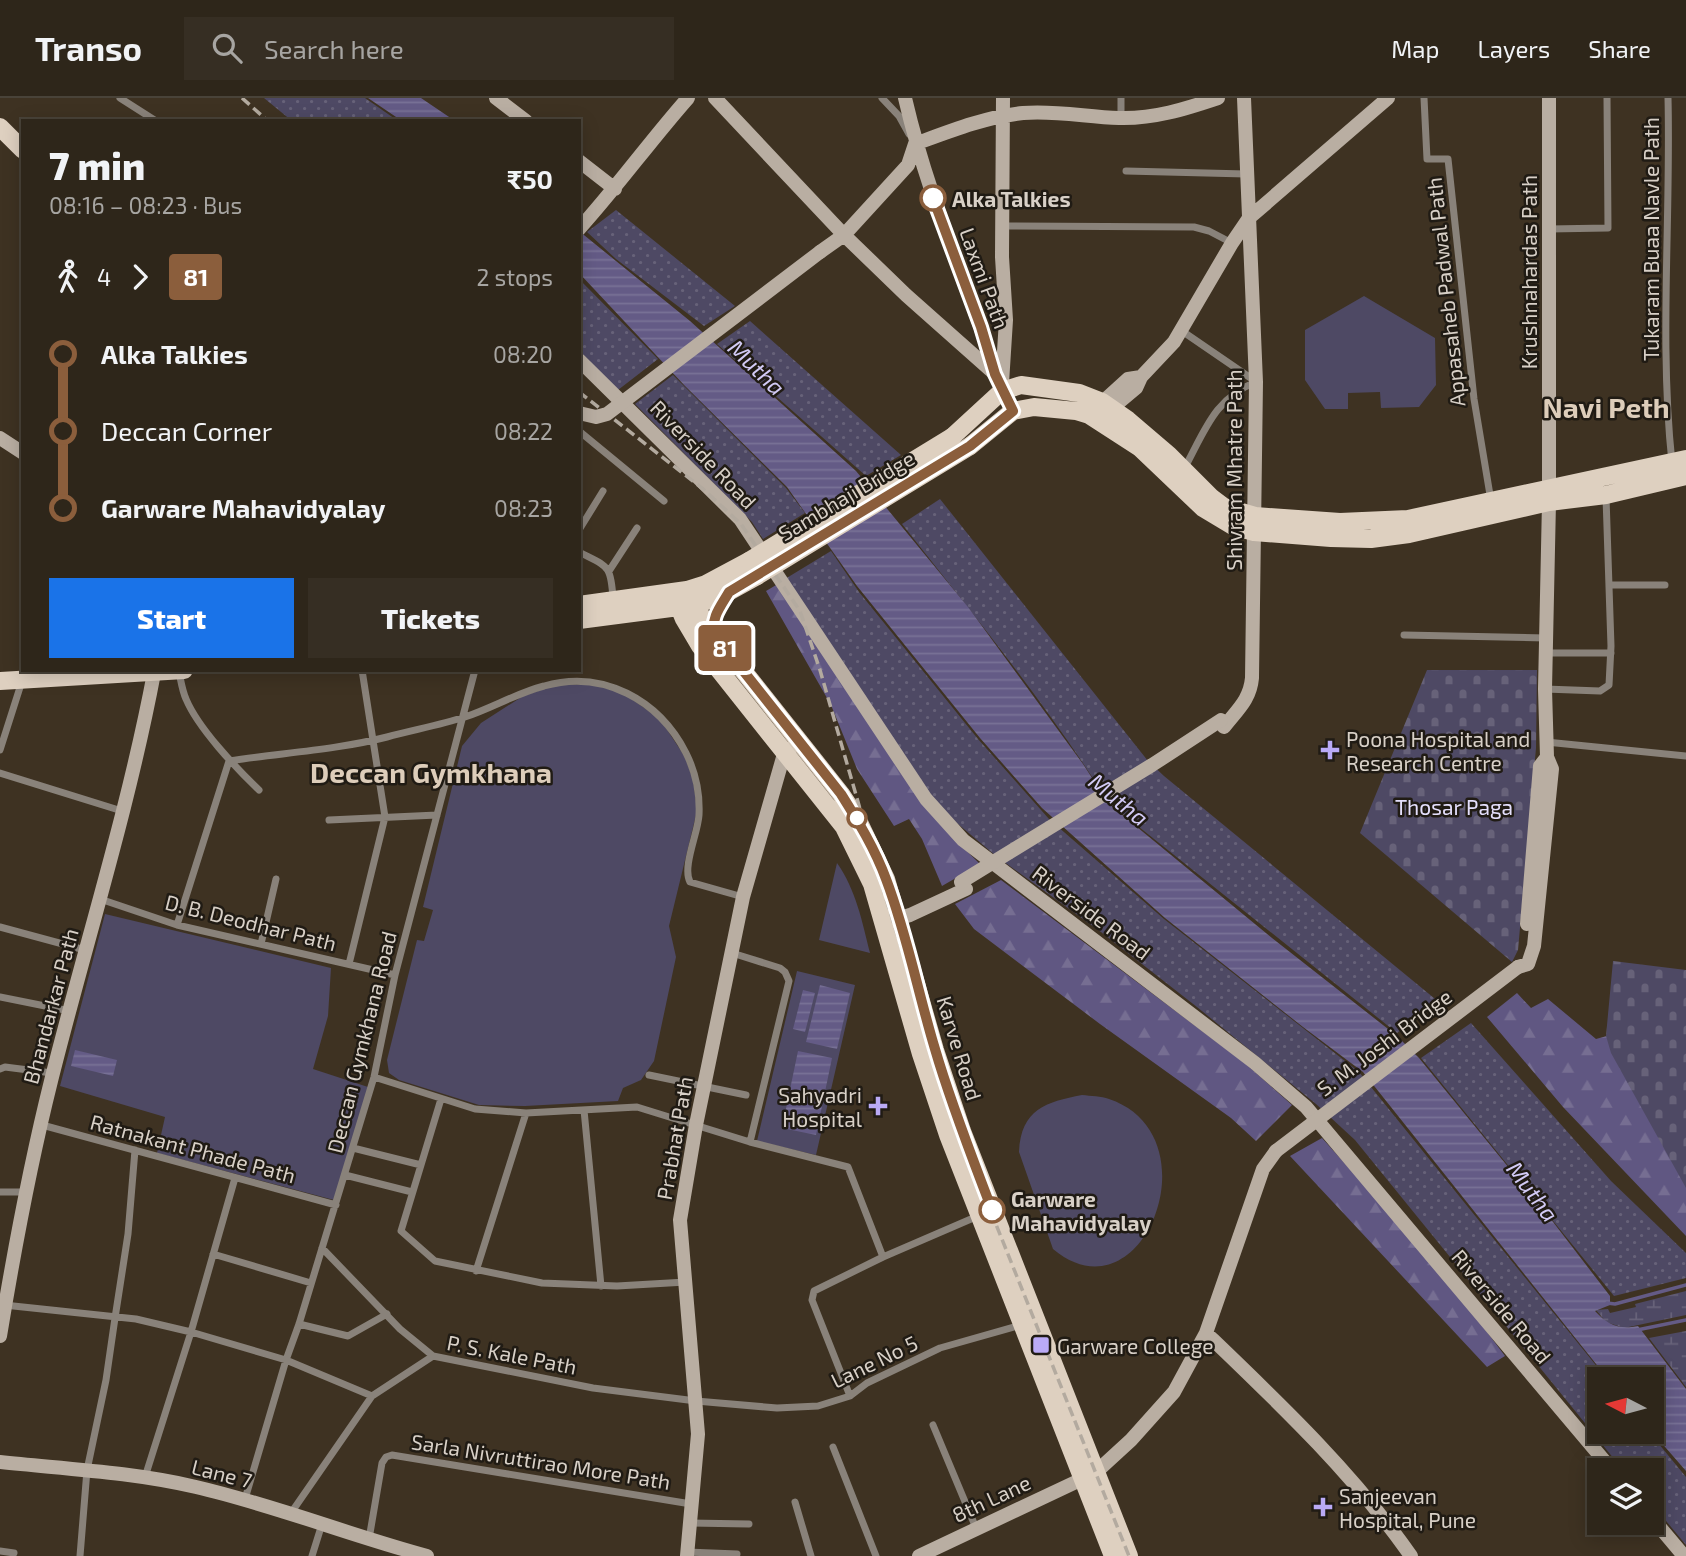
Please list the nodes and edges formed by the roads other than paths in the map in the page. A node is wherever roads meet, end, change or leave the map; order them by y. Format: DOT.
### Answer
graph roads {
  1 [pos="120,98"];
  2 [pos="496,98"];
  3 [pos="688,98"];
  4 [pos="715,98"];
  5 [pos="882,98"];
  6 [pos="905,98"];
  7 [pos="1003,98"];
  8 [pos="1121,98"];
  9 [pos="1218,98"];
  10 [pos="1244,98"];
  11 [pos="1388,98"];
  12 [pos="1424,98"];
  13 [pos="1549,98"];
  14 [pos="1607,98"];
  15 [pos="1668,98"];
  16 [pos="1196,101"];
  17 [pos="1003,116"];
  18 [pos="1121,118"];
  19 [pos="153,119"];
  20 [pos="523,119"];
  21 [pos="0,127"];
  22 [pos="915,144"];
  23 [pos="21,148"];
  24 [pos="581,163"];
  25 [pos="1126,172"];
  26 [pos="1246,174"];
  27 [pos="612,192"];
  28 [pos="1249,218"];
  29 [pos="1002,226"];
  30 [pos="581,227"];
  31 [pos="1549,229"];
  32 [pos="844,235"];
  33 [pos="1232,243"];
  34 [pos="1006,320"];
  35 [pos="981,327"];
  36 [pos="1182,331"];
  37 [pos="581,362"];
  38 [pos="995,374"];
  39 [pos="1256,382"];
  40 [pos="1002,391"];
  41 [pos="1107,405"];
  42 [pos="1013,411"];
  43 [pos="581,414"];
  44 [pos="1094,418"];
  45 [pos="581,433"];
  46 [pos="0,438"];
  47 [pos="21,452"];
  48 [pos="1679,461"];
  49 [pos="1184,470"];
  50 [pos="1686,477"];
  51 [pos="603,491"];
  52 [pos="1606,495"];
  53 [pos="1549,496"];
  54 [pos="664,501"];
  55 [pos="1491,502"];
  56 [pos="1255,524"];
  57 [pos="581,527"];
  58 [pos="637,528"];
  59 [pos="581,553"];
  60 [pos="753,568"];
  61 [pos="610,571"];
  62 [pos="1609,585"];
  63 [pos="1665,585"];
  64 [pos="729,592"];
  65 [pos="683,598"];
  66 [pos="613,600"];
  67 [pos="581,605"];
  68 [pos="648,609"];
  69 [pos="581,620"];
  70 [pos="714,634"];
  71 [pos="1404,635"];
  72 [pos="1546,638"];
  73 [pos="700,646"];
  74 [pos="1545,653"];
  75 [pos="1611,653"];
  76 [pos="362,672"];
  77 [pos="475,672"];
  78 [pos="165,674"];
  79 [pos="22,680"];
  80 [pos="0,681"];
  81 [pos="1545,689"];
  82 [pos="464,717"];
  83 [pos="373,740"];
  84 [pos="1546,741"];
  85 [pos="799,742"];
  86 [pos="0,750"];
  87 [pos="784,754"];
  88 [pos="1686,756"];
  89 [pos="229,761"];
  90 [pos="0,773"];
  91 [pos="259,790"];
  92 [pos="123,812"];
  93 [pos="437,815"];
  94 [pos="385,817"];
  95 [pos="329,820"];
  96 [pos="276,879"];
  97 [pos="743,897"];
  98 [pos="100,899"];
  99 [pos="890,917"];
  100 [pos="177,925"];
  101 [pos="0,927"];
  102 [pos="261,944"];
  103 [pos="86,950"];
  104 [pos="731,953"];
  105 [pos="349,964"];
  106 [pos="1518,967"];
  107 [pos="395,975"];
  108 [pos="0,997"];
  109 [pos="70,1011"];
  110 [pos="0,1069"];
  111 [pos="53,1073"];
  112 [pos="649,1075"];
  113 [pos="374,1077"];
  114 [pos="704,1085"];
  115 [pos="746,1095"];
  116 [pos="441,1099"];
  117 [pos="584,1111"];
  118 [pos="526,1113"];
  119 [pos="41,1125"];
  120 [pos="696,1125"];
  121 [pos="750,1142"];
  122 [pos="353,1149"];
  123 [pos="135,1150"];
  124 [pos="1276,1151"];
  125 [pos="421,1165"];
  126 [pos="345,1175"];
  127 [pos="235,1178"];
  128 [pos="0,1192"];
  129 [pos="27,1192"];
  130 [pos="412,1192"];
  131 [pos="336,1205"];
  132 [pos="979,1215"];
  133 [pos="322,1248"];
  134 [pos="213,1254"];
  135 [pos="883,1256"];
  136 [pos="476,1271"];
  137 [pos="686,1282"];
  138 [pos="312,1283"];
  139 [pos="601,1286"];
  140 [pos="3,1305"];
  141 [pos="387,1314"];
  142 [pos="115,1318"];
  143 [pos="299,1324"];
  144 [pos="1021,1325"];
  145 [pos="191,1332"];
  146 [pos="1206,1333"];
  147 [pos="0,1336"];
  148 [pos="433,1356"];
  149 [pos="286,1360"];
  150 [pos="372,1396"];
  151 [pos="850,1396"];
  152 [pos="696,1401"];
  153 [pos="933,1425"];
  154 [pos="833,1447"];
  155 [pos="1602,1458"];
  156 [pos="0,1462"];
  157 [pos="88,1470"];
  158 [pos="1088,1475"];
  159 [pos="145,1477"];
  160 [pos="245,1499"];
  161 [pos="794,1502"];
  162 [pos="692,1504"];
  163 [pos="290,1514"];
  164 [pos="690,1523"];
  165 [pos="322,1524"];
  166 [pos="749,1524"];
  167 [pos="976,1528"];
  168 [pos="1664,1532"];
  169 [pos="369,1539"];
  170 [pos="0,1551"];
  171 [pos="14,1553"];
  172 [pos="687,1554"];
  173 [pos="737,1554"];
  174 [pos="80,1556"];
  175 [pos="312,1556"];
  176 [pos="427,1556"];
  177 [pos="811,1556"];
  178 [pos="876,1556"];
  179 [pos="919,1556"];
  180 [pos="1113,1556"];
  181 [pos="1129,1556"];
  182 [pos="1412,1556"];
  183 [pos="1684,1556"];
  1 -- 19 [label="street"];
  2 -- 20 [label="street"];
  3 -- 27 [label="street"];
  4 -- 32 [label="street"];
  5 -- 22 [label="street"];
  6 -- 22 [label="street, Laxmi Path"];
  7 -- 17 [label="street"];
  8 -- 18 [label="street"];
  9 -- 16 [label="street"];
  10 -- 26 [label="street, Shivram Mhatre Path"];
  11 -- 28 [label="street"];
  12 -- 55 [label="street, Appasaheb Padwal Path"];
  13 -- 31 [label="street, Krushnahardas Path"];
  14 -- 31 [label="street"];
  15 -- 48 [label="street, Tukaram Buaa Navle Path"];
  16 -- 18 [label="street"];
  17 -- 18 [label="street"];
  17 -- 22 [label="street"];
  17 -- 29 [label="street"];
  21 -- 23 [label="main road"];
  22 -- 32 [label="street"];
  22 -- 35 [label="street, Laxmi Path"];
  24 -- 27 [label="street"];
  25 -- 26 [label="street"];
  26 -- 28 [label="street, Shivram Mhatre Path"];
  27 -- 30 [label="street"];
  28 -- 33 [label="street"];
  28 -- 39 [label="street, Shivram Mhatre Path"];
  29 -- 33 [label="street"];
  29 -- 34 [label="street"];
  31 -- 53 [label="street, Krushnahardas Path"];
  32 -- 38 [label="street"];
  32 -- 43 [label="street, bridge"];
  33 -- 36 [label="street"];
  34 -- 35 [label="street"];
  34 -- 40 [label="street"];
  35 -- 38 [label="street, Laxmi Path"];
  36 -- 39 [label="street"];
  36 -- 41 [label="street"];
  37 -- 155 [label="street, Riverside Road"];
  38 -- 40 [label="street, Laxmi Path"];
  39 -- 49 [label="street"];
  39 -- 56 [label="street, Shivram Mhatre Path"];
  40 -- 41 [label="main road"];
  40 -- 42 [label="street, Laxmi Path"];
  40 -- 60 [label="main road, Sambhaji Bridge, bridge"];
  41 -- 44 [label="street"];
  41 -- 49 [label="main road"];
  42 -- 44 [label="main road"];
  42 -- 60 [label="main road, Sambhaji Bridge, bridge"];
  44 -- 56 [label="main road"];
  45 -- 54 [label="street"];
  46 -- 47 [label="street"];
  48 -- 53 [label="main road"];
  49 -- 56 [label="main road"];
  50 -- 52 [label="main road"];
  51 -- 57 [label="street"];
  52 -- 53 [label="main road"];
  52 -- 62 [label="street"];
  53 -- 55 [label="main road"];
  53 -- 56 [label="main road"];
  53 -- 72 [label="street, Krushnahardas Path"];
  55 -- 56 [label="main road"];
  56 -- 99 [label="street, Shivram Mhatre Path"];
  58 -- 61 [label="street"];
  59 -- 61 [label="street"];
  60 -- 64 [label="main road, Sambhaji Bridge"];
  60 -- 65 [label="main road, Sambhaji Bridge"];
  61 -- 66 [label="street"];
  62 -- 63 [label="street"];
  62 -- 75 [label="street"];
  64 -- 65 [label="main road, Sambhaji Bridge"];
  64 -- 70 [label="main road"];
  65 -- 66 [label="main road"];
  65 -- 68 [label="main road"];
  65 -- 70 [label="main road, Karve Road"];
  65 -- 73 [label="main road, Karve Road"];
  66 -- 67 [label="main road"];
  68 -- 69 [label="main road"];
  68 -- 73 [label="main road"];
  70 -- 85 [label="main road, Karve Road"];
  71 -- 72 [label="street"];
  72 -- 74 [label="street, Krushnahardas Path"];
  73 -- 87 [label="main road, Karve Road"];
  74 -- 75 [label="street"];
  74 -- 81 [label="street, Krushnahardas Path"];
  75 -- 81 [label="street"];
  76 -- 83 [label="street"];
  77 -- 82 [label="street, Deccan Gymkhana Road"];
  78 -- 79 [label="main road"];
  78 -- 89 [label="street"];
  78 -- 92 [label="street, Bhandarkar Path"];
  79 -- 80 [label="main road"];
  79 -- 86 [label="street"];
  81 -- 84 [label="street, Krushnahardas Path"];
  82 -- 83 [label="street"];
  82 -- 93 [label="street, Deccan Gymkhana Road"];
  82 -- 97 [label="street"];
  83 -- 89 [label="street"];
  83 -- 94 [label="street"];
  84 -- 88 [label="street"];
  84 -- 106 [label="street, Krushnahardas Path"];
  85 -- 87 [label="street"];
  85 -- 99 [label="main road, Karve Road"];
  87 -- 97 [label="street, Prabhat Path"];
  87 -- 99 [label="main road, Karve Road"];
  89 -- 91 [label="street"];
  89 -- 100 [label="street"];
  90 -- 92 [label="street"];
  92 -- 98 [label="street, Bhandarkar Path"];
  93 -- 94 [label="street"];
  93 -- 107 [label="street, Deccan Gymkhana Road"];
  94 -- 95 [label="street"];
  94 -- 105 [label="street"];
  96 -- 102 [label="street"];
  97 -- 104 [label="street, Prabhat Path"];
  98 -- 100 [label="street, D. B. Deodhar Path"];
  98 -- 103 [label="street, Bhandarkar Path"];
  99 -- 132 [label="main road, Karve Road"];
  99 -- 158 [label="main road, Karve Road"];
  100 -- 102 [label="street, D. B. Deodhar Path"];
  101 -- 103 [label="street"];
  102 -- 105 [label="street, D. B. Deodhar Path"];
  103 -- 109 [label="street, Bhandarkar Path"];
  104 -- 114 [label="street, Prabhat Path"];
  104 -- 121 [label="street"];
  105 -- 107 [label="street, D. B. Deodhar Path"];
  106 -- 124 [label="street, S. M. Joshi Bridge, bridge"];
  107 -- 113 [label="street, Deccan Gymkhana Road"];
  108 -- 109 [label="street"];
  109 -- 111 [label="street, Bhandarkar Path"];
  110 -- 111 [label="street"];
  111 -- 119 [label="street, Bhandarkar Path"];
  112 -- 114 [label="street"];
  113 -- 116 [label="street"];
  113 -- 122 [label="street, Deccan Gymkhana Road"];
  114 -- 115 [label="street"];
  114 -- 120 [label="street, Prabhat Path"];
  116 -- 118 [label="street"];
  116 -- 125 [label="street"];
  117 -- 118 [label="street"];
  117 -- 120 [label="street"];
  117 -- 139 [label="street"];
  118 -- 136 [label="street"];
  119 -- 123 [label="street, Ratnakant Phade Path"];
  119 -- 129 [label="street, Bhandarkar Path"];
  120 -- 121 [label="street"];
  120 -- 137 [label="street, Prabhat Path"];
  121 -- 135 [label="street"];
  122 -- 125 [label="street"];
  122 -- 126 [label="street, Deccan Gymkhana Road"];
  123 -- 127 [label="street, Ratnakant Phade Path"];
  123 -- 142 [label="street"];
  124 -- 146 [label="street, 8th Lane"];
  125 -- 130 [label="street"];
  126 -- 130 [label="street"];
  126 -- 131 [label="street, Deccan Gymkhana Road"];
  127 -- 131 [label="street, Ratnakant Phade Path"];
  127 -- 134 [label="street"];
  128 -- 129 [label="street"];
  129 -- 140 [label="street, Bhandarkar Path"];
  130 -- 136 [label="street"];
  131 -- 133 [label="street, Deccan Gymkhana Road"];
  132 -- 135 [label="street"];
  132 -- 144 [label="main road, Karve Road"];
  133 -- 138 [label="street, Deccan Gymkhana Road"];
  133 -- 141 [label="street, P. S. Kale Path"];
  134 -- 138 [label="street"];
  134 -- 145 [label="street"];
  135 -- 151 [label="street"];
  136 -- 139 [label="street"];
  137 -- 139 [label="street"];
  137 -- 152 [label="street, Prabhat Path"];
  138 -- 143 [label="street, Deccan Gymkhana Road"];
  140 -- 142 [label="street"];
  140 -- 147 [label="street, Bhandarkar Path"];
  141 -- 143 [label="street"];
  141 -- 148 [label="street, P. S. Kale Path"];
  142 -- 145 [label="street"];
  142 -- 157 [label="street"];
  143 -- 149 [label="street, Deccan Gymkhana Road"];
  144 -- 151 [label="street, Lane No 5"];
  144 -- 158 [label="main road, Karve Road"];
  145 -- 149 [label="street"];
  145 -- 159 [label="street"];
  146 -- 158 [label="street, 8th Lane"];
  146 -- 182 [label="street"];
  148 -- 150 [label="street"];
  148 -- 152 [label="street, P. S. Kale Path"];
  149 -- 150 [label="street"];
  149 -- 160 [label="street, Deccan Gymkhana Road"];
  150 -- 163 [label="street"];
  151 -- 152 [label="street, Lane No 5"];
  152 -- 162 [label="street, Prabhat Path"];
  153 -- 167 [label="street"];
  154 -- 178 [label="street"];
  156 -- 157 [label="street, Lane 7"];
  157 -- 159 [label="street, Lane 7"];
  157 -- 174 [label="street"];
  158 -- 167 [label="street, 8th Lane"];
  158 -- 180 [label="main road, Karve Road"];
  158 -- 181 [label="main road, Karve Road"];
  159 -- 160 [label="street, Lane 7"];
  160 -- 163 [label="street, Lane 7"];
  161 -- 177 [label="street"];
  162 -- 164 [label="street, Prabhat Path"];
  162 -- 169 [label="street, Sarla Nivruttirao More Path"];
  163 -- 165 [label="street, Lane 7"];
  164 -- 166 [label="street"];
  164 -- 172 [label="street, Prabhat Path"];
  165 -- 169 [label="street, Lane 7"];
  165 -- 175 [label="street"];
  167 -- 179 [label="street, 8th Lane"];
  168 -- 183 [label="street"];
  169 -- 176 [label="street, Lane 7"];
  170 -- 171 [label="street"];
  172 -- 173 [label="street"];
}
